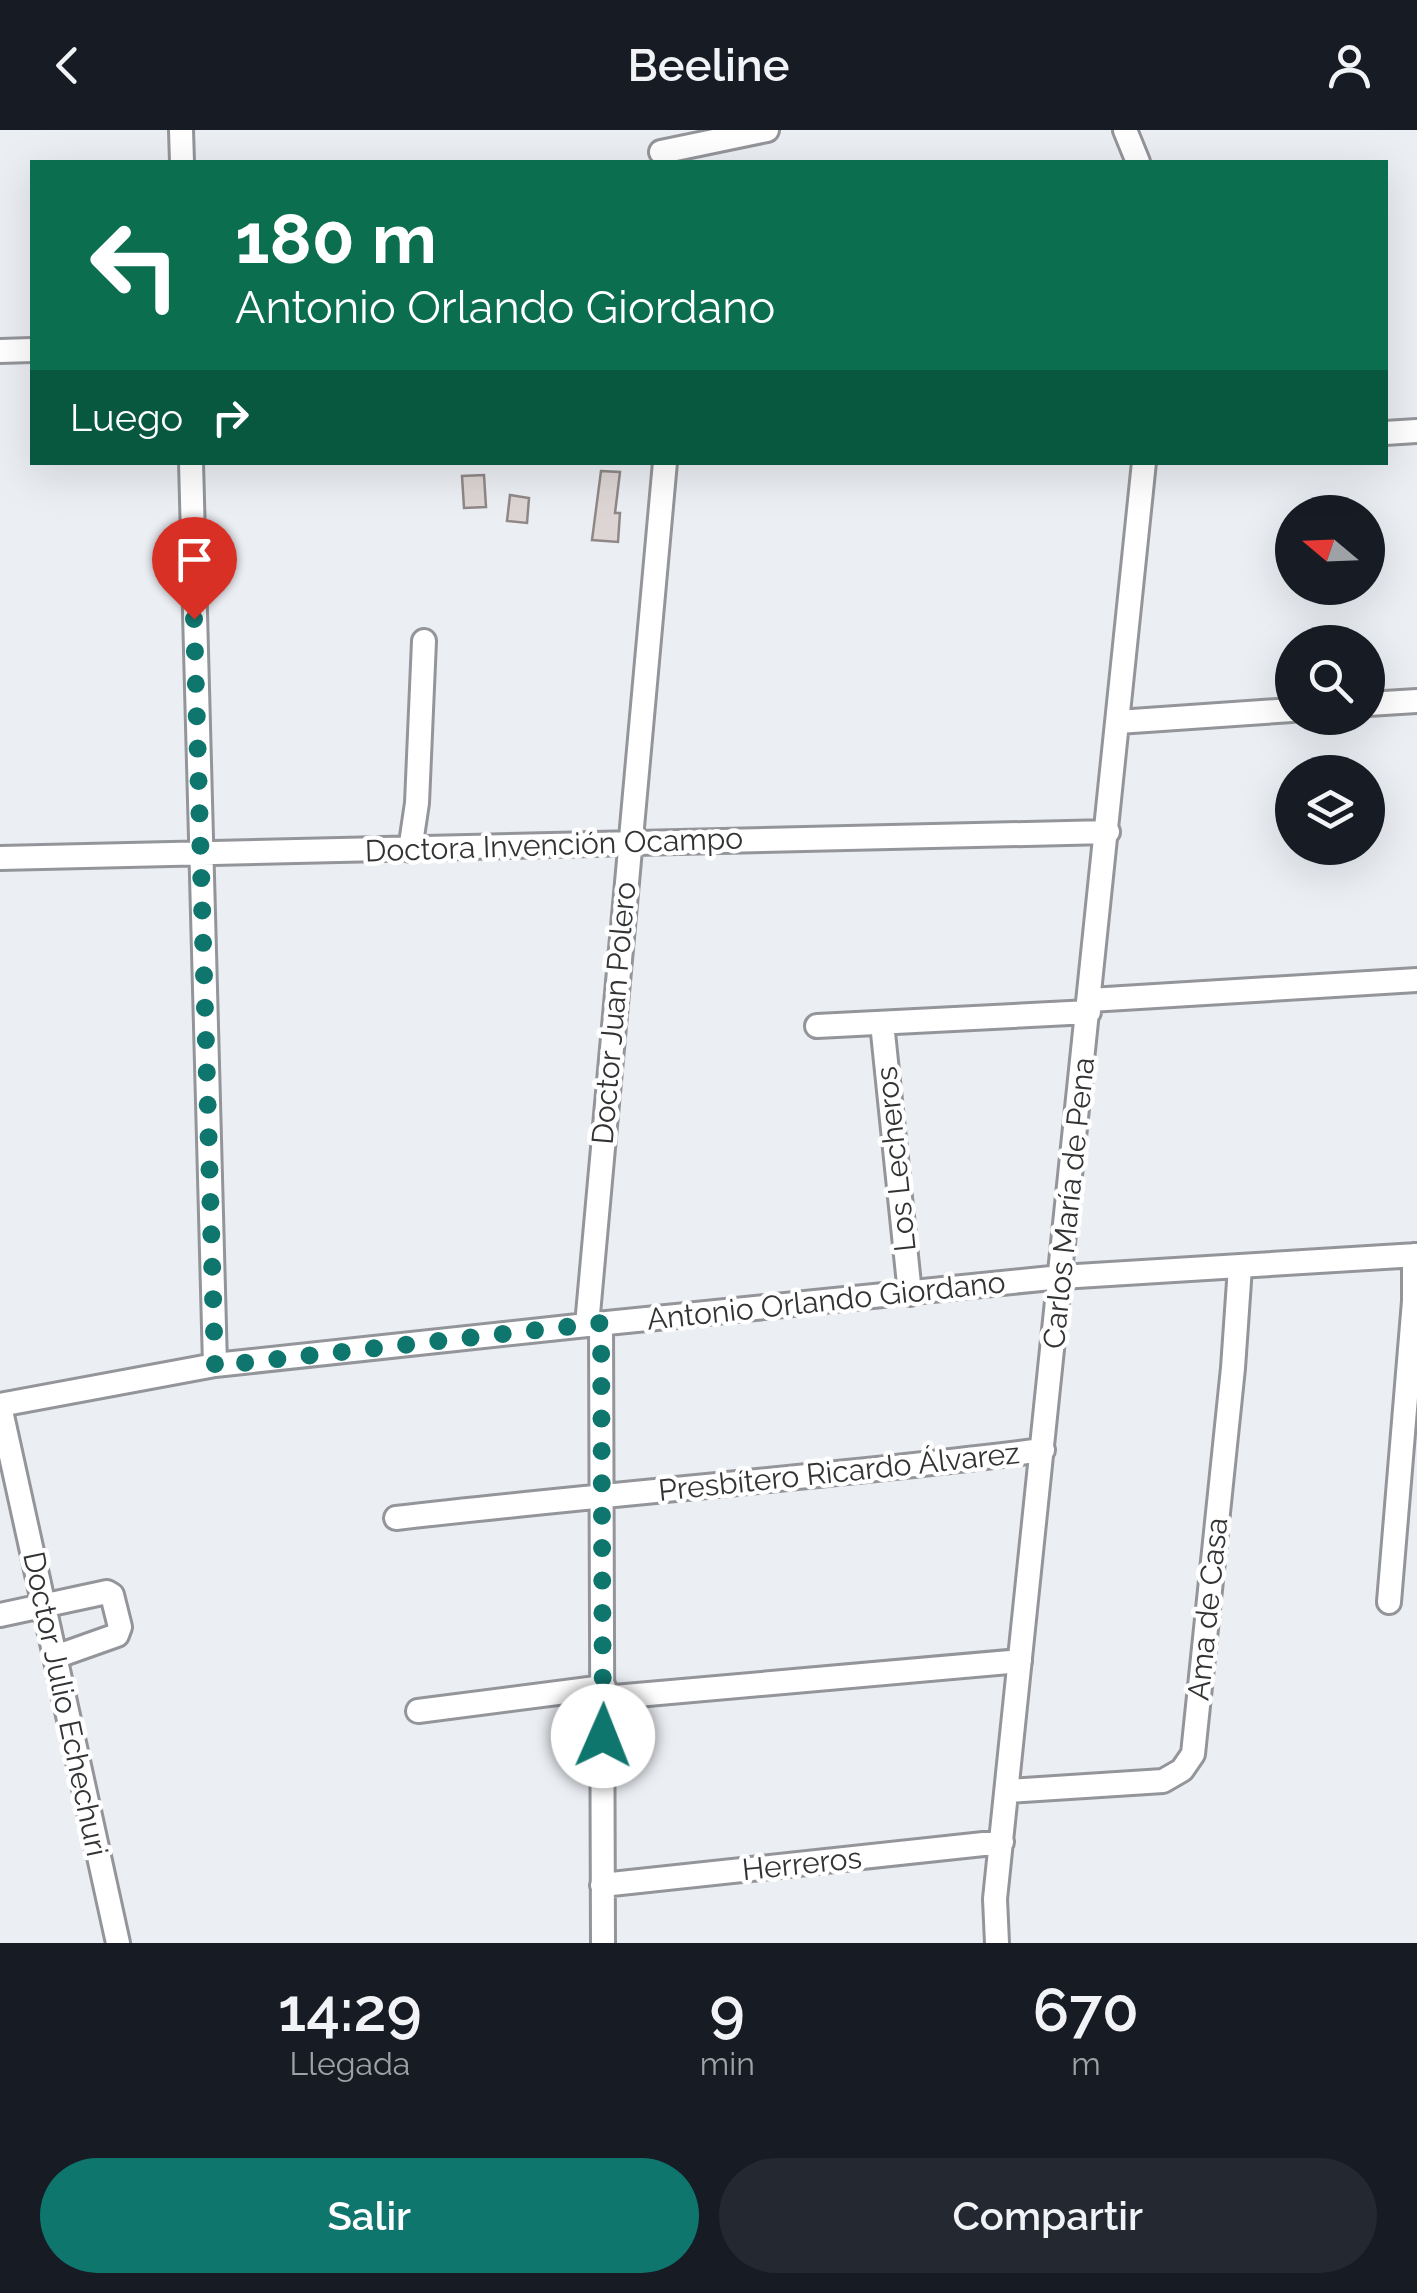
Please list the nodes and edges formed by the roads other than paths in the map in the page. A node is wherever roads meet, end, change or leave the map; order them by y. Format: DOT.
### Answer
graph roads {
  1 [pos="181,130"];
  2 [pos="767,130"];
  3 [pos="1125,130"];
  4 [pos="660,148"];
  5 [pos="182,160"];
  6 [pos="1137,160"];
  7 [pos="30,350"];
  8 [pos="0,351"];
  9 [pos="1417,431"];
  10 [pos="1388,433"];
  11 [pos="190,465"];
  12 [pos="665,465"];
  13 [pos="1144,465"];
  14 [pos="424,641"];
  15 [pos="1417,701"];
  16 [pos="1385,703"];
  17 [pos="1275,711"];
  18 [pos="1118,722"];
  19 [pos="1108,832"];
  20 [pos="629,843"];
  21 [pos="410,850"];
  22 [pos="200,854"];
  23 [pos="0,858"];
  24 [pos="1417,980"];
  25 [pos="1089,1006"];
  26 [pos="882,1023"];
  27 [pos="817,1026"];
  28 [pos="1415,1255"];
  29 [pos="1240,1267"];
  30 [pos="1061,1276"];
  31 [pos="910,1294"];
  32 [pos="594,1324"];
  33 [pos="215,1366"];
  34 [pos="0,1406"];
  35 [pos="1044,1450"];
  36 [pos="602,1494"];
  37 [pos="396,1518"];
  38 [pos="1389,1602"];
  39 [pos="44,1604"];
  40 [pos="0,1615"];
  41 [pos="55,1658"];
  42 [pos="1020,1661"];
  43 [pos="604,1693"];
  44 [pos="418,1711"];
  45 [pos="1007,1791"];
  46 [pos="1002,1842"];
  47 [pos="602,1886"];
  48 [pos="118,1943"];
  49 [pos="603,1943"];
  50 [pos="997,1943"];
  1 -- 5 [label="street"];
  2 -- 4 [label="street"];
  3 -- 6 [label="street"];
  7 -- 8 [label="street"];
  9 -- 10 [label="street"];
  11 -- 22 [label="street"];
  12 -- 20 [label="street, Doctor Juan Polero"];
  13 -- 18 [label="street, Carlos María de Pena"];
  14 -- 21 [label="street"];
  15 -- 16 [label="street"];
  17 -- 18 [label="street"];
  18 -- 19 [label="street, Carlos María de Pena"];
  19 -- 20 [label="street, Doctora Invención Ocampo"];
  19 -- 25 [label="street, Carlos María de Pena"];
  20 -- 21 [label="street, Doctora Invención Ocampo"];
  20 -- 32 [label="street, Doctor Juan Polero"];
  21 -- 22 [label="street, Doctora Invención Ocampo"];
  22 -- 23 [label="street, Doctora Invención Ocampo"];
  22 -- 33 [label="street"];
  24 -- 25 [label="street"];
  25 -- 26 [label="street"];
  25 -- 30 [label="street, Carlos María de Pena"];
  26 -- 27 [label="street"];
  26 -- 31 [label="street, Los Lecheros"];
  28 -- 29 [label="street, Antonio Orlando Giordano"];
  28 -- 38 [label="street"];
  29 -- 30 [label="street, Antonio Orlando Giordano"];
  29 -- 45 [label="street, Ama de Casa"];
  30 -- 31 [label="street, Antonio Orlando Giordano"];
  30 -- 35 [label="street, Carlos María de Pena"];
  31 -- 32 [label="street, Antonio Orlando Giordano"];
  32 -- 33 [label="street, Antonio Orlando Giordano"];
  32 -- 36 [label="street, Doctor Juan Polero"];
  33 -- 34 [label="street, Antonio Orlando Giordano"];
  34 -- 39 [label="street, Doctor Julio Echechuri"];
  35 -- 36 [label="street, Presbítero Ricardo Álvarez"];
  35 -- 42 [label="street, Carlos María de Pena"];
  36 -- 37 [label="street, Presbítero Ricardo Álvarez"];
  36 -- 43 [label="street, Doctor Juan Polero"];
  39 -- 40 [label="street"];
  39 -- 41 [label="street, Doctor Julio Echechuri"];
  39 -- 41 [label="street"];
  41 -- 48 [label="street, Doctor Julio Echechuri"];
  42 -- 43 [label="street"];
  42 -- 45 [label="street, Carlos María de Pena"];
  43 -- 44 [label="street"];
  43 -- 47 [label="street, Doctor Juan Polero"];
  45 -- 46 [label="street, Carlos María de Pena"];
  46 -- 47 [label="street, Herreros"];
  46 -- 50 [label="street, Carlos María de Pena"];
  47 -- 49 [label="street, Doctor Juan Polero"];
}
